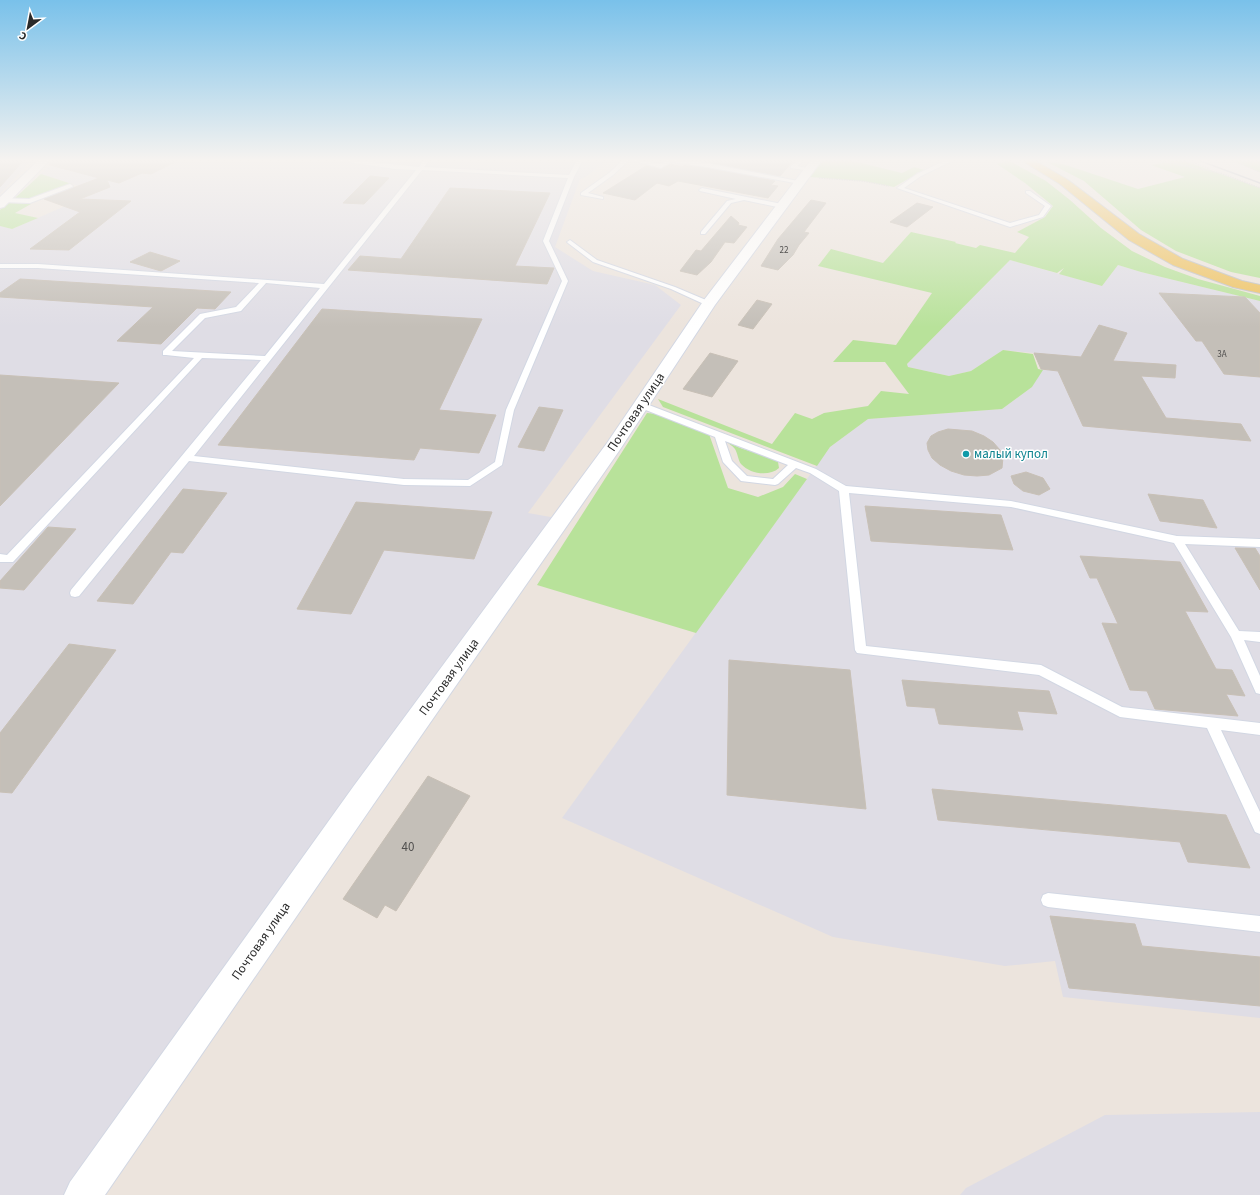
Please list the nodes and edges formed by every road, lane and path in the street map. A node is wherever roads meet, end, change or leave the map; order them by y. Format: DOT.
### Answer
graph roads {
  1 [pos="383,216"];
  2 [pos="556,216"];
  3 [pos="717,216"];
  4 [pos="775,216"];
  5 [pos="980,216"];
  6 [pos="1041,216"];
  7 [pos="1104,216"];
  8 [pos="702,232"];
  9 [pos="570,242"];
  10 [pos="0,266"];
  11 [pos="264,281"];
  12 [pos="326,286"];
  13 [pos="1260,289"];
  14 [pos="709,303"];
  15 [pos="200,356"];
  16 [pos="267,358"];
  17 [pos="641,405"];
  18 [pos="719,435"];
  19 [pos="187,458"];
  20 [pos="795,464"];
  21 [pos="844,490"];
  22 [pos="1177,540"];
  23 [pos="1260,543"];
  24 [pos="0,558"];
  25 [pos="75,593"];
  26 [pos="1236,635"];
  27 [pos="1260,637"];
  28 [pos="1260,689"];
  29 [pos="1211,723"];
  30 [pos="1260,728"];
  31 [pos="1260,827"];
  32 [pos="1048,900"];
  33 [pos="1260,924"];
  34 [pos="83,1195"];
  1 -- 12 [label="lane"];
  2 -- 19 [label="lane"];
  3 -- 8 [label="lane"];
  4 -- 14 [label="street, Почтовая улица"];
  5 -- 6 [label="lane"];
  7 -- 13 [label="main road"];
  9 -- 14 [label="lane"];
  10 -- 11 [label="lane"];
  11 -- 12 [label="lane"];
  11 -- 15 [label="lane"];
  12 -- 16 [label="lane"];
  14 -- 17 [label="street, Почтовая улица"];
  15 -- 16 [label="lane"];
  15 -- 24 [label="lane"];
  16 -- 19 [label="lane"];
  17 -- 18 [label="lane"];
  17 -- 34 [label="street, Почтовая улица"];
  18 -- 20 [label="lane"];
  18 -- 20 [label="lane"];
  19 -- 25 [label="lane"];
  20 -- 21 [label="lane"];
  21 -- 22 [label="lane"];
  21 -- 29 [label="lane"];
  22 -- 23 [label="lane"];
  22 -- 26 [label="lane"];
  26 -- 27 [label="lane"];
  26 -- 28 [label="lane"];
  29 -- 30 [label="lane"];
  29 -- 31 [label="lane"];
  32 -- 33 [label="lane"];
}
